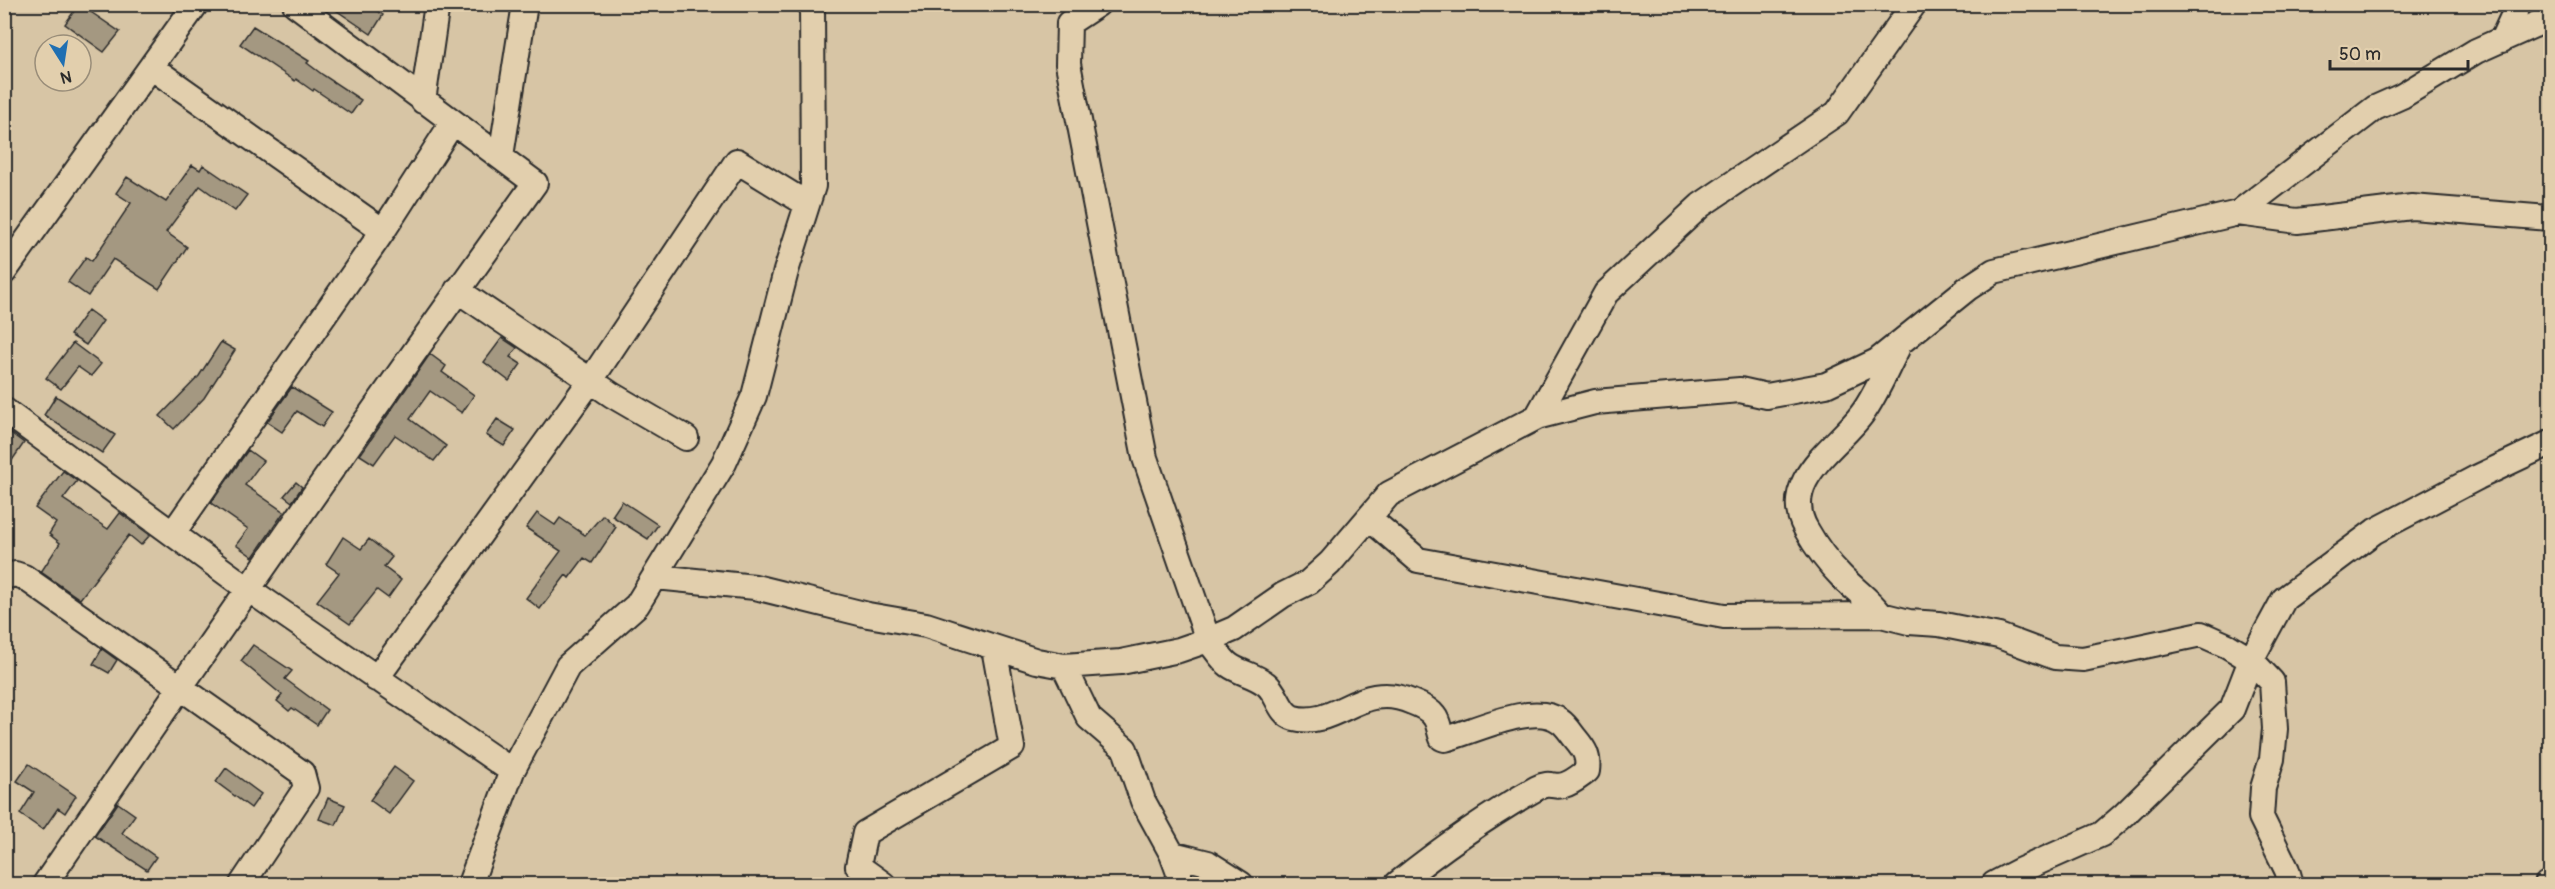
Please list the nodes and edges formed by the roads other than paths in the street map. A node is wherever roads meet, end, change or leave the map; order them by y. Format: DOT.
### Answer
graph roads {
  1 [pos="195,4"];
  2 [pos="295,4"];
  3 [pos="436,4"];
  4 [pos="525,4"];
  5 [pos="812,4"];
  6 [pos="1098,4"];
  7 [pos="1914,4"];
  8 [pos="2511,4"];
  9 [pos="2550,18"];
  10 [pos="2502,40"];
  11 [pos="151,67"];
  12 [pos="423,101"];
  13 [pos="453,122"];
  14 [pos="501,156"];
  15 [pos="807,204"];
  16 [pos="2238,213"];
  17 [pos="2550,218"];
  18 [pos="383,231"];
  19 [pos="4,272"];
  20 [pos="458,290"];
  21 [pos="1900,345"];
  22 [pos="591,380"];
  23 [pos="4,410"];
  24 [pos="1537,417"];
  25 [pos="686,438"];
  26 [pos="2550,443"];
  27 [pos="1370,518"];
  28 [pos="173,533"];
  29 [pos="4,577"];
  30 [pos="656,577"];
  31 [pos="248,589"];
  32 [pos="1881,615"];
  33 [pos="1208,640"];
  34 [pos="994,648"];
  35 [pos="2251,660"];
  36 [pos="1064,666"];
  37 [pos="376,679"];
  38 [pos="180,686"];
  39 [pos="512,771"];
  40 [pos="1172,854"];
  41 [pos="45,885"];
  42 [pos="242,885"];
  43 [pos="470,885"];
  44 [pos="883,885"];
  45 [pos="1178,885"];
  46 [pos="1241,885"];
  47 [pos="1397,885"];
  48 [pos="1994,885"];
  49 [pos="2291,885"];
  1 -- 11 [label="street"];
  2 -- 12 [label="street"];
  3 -- 12 [label="street"];
  4 -- 14 [label="street"];
  5 -- 15 [label="street"];
  6 -- 33 [label="street"];
  7 -- 24 [label="street"];
  8 -- 10 [label="street"];
  9 -- 10 [label="street"];
  10 -- 16 [label="street"];
  11 -- 18 [label="street"];
  11 -- 19 [label="street"];
  12 -- 13 [label="street"];
  13 -- 14 [label="street"];
  13 -- 18 [label="street"];
  14 -- 20 [label="street"];
  15 -- 22 [label="street"];
  15 -- 30 [label="street"];
  16 -- 17 [label="street"];
  16 -- 21 [label="street"];
  18 -- 28 [label="street"];
  20 -- 22 [label="street"];
  20 -- 31 [label="street"];
  21 -- 24 [label="street"];
  21 -- 32 [label="street"];
  22 -- 25 [label="street"];
  22 -- 37 [label="street"];
  23 -- 28 [label="street"];
  24 -- 27 [label="street"];
  26 -- 35 [label="street"];
  27 -- 32 [label="street"];
  27 -- 33 [label="street"];
  28 -- 31 [label="street"];
  29 -- 38 [label="street"];
  30 -- 34 [label="street"];
  30 -- 39 [label="street"];
  31 -- 37 [label="street"];
  31 -- 38 [label="street"];
  32 -- 35 [label="street"];
  33 -- 36 [label="street"];
  33 -- 47 [label="street"];
  34 -- 36 [label="street"];
  34 -- 44 [label="street"];
  35 -- 48 [label="street"];
  35 -- 49 [label="street"];
  36 -- 40 [label="street"];
  37 -- 39 [label="street"];
  38 -- 41 [label="street"];
  38 -- 42 [label="street"];
  39 -- 43 [label="street"];
  40 -- 45 [label="street"];
  40 -- 46 [label="street"];
}
